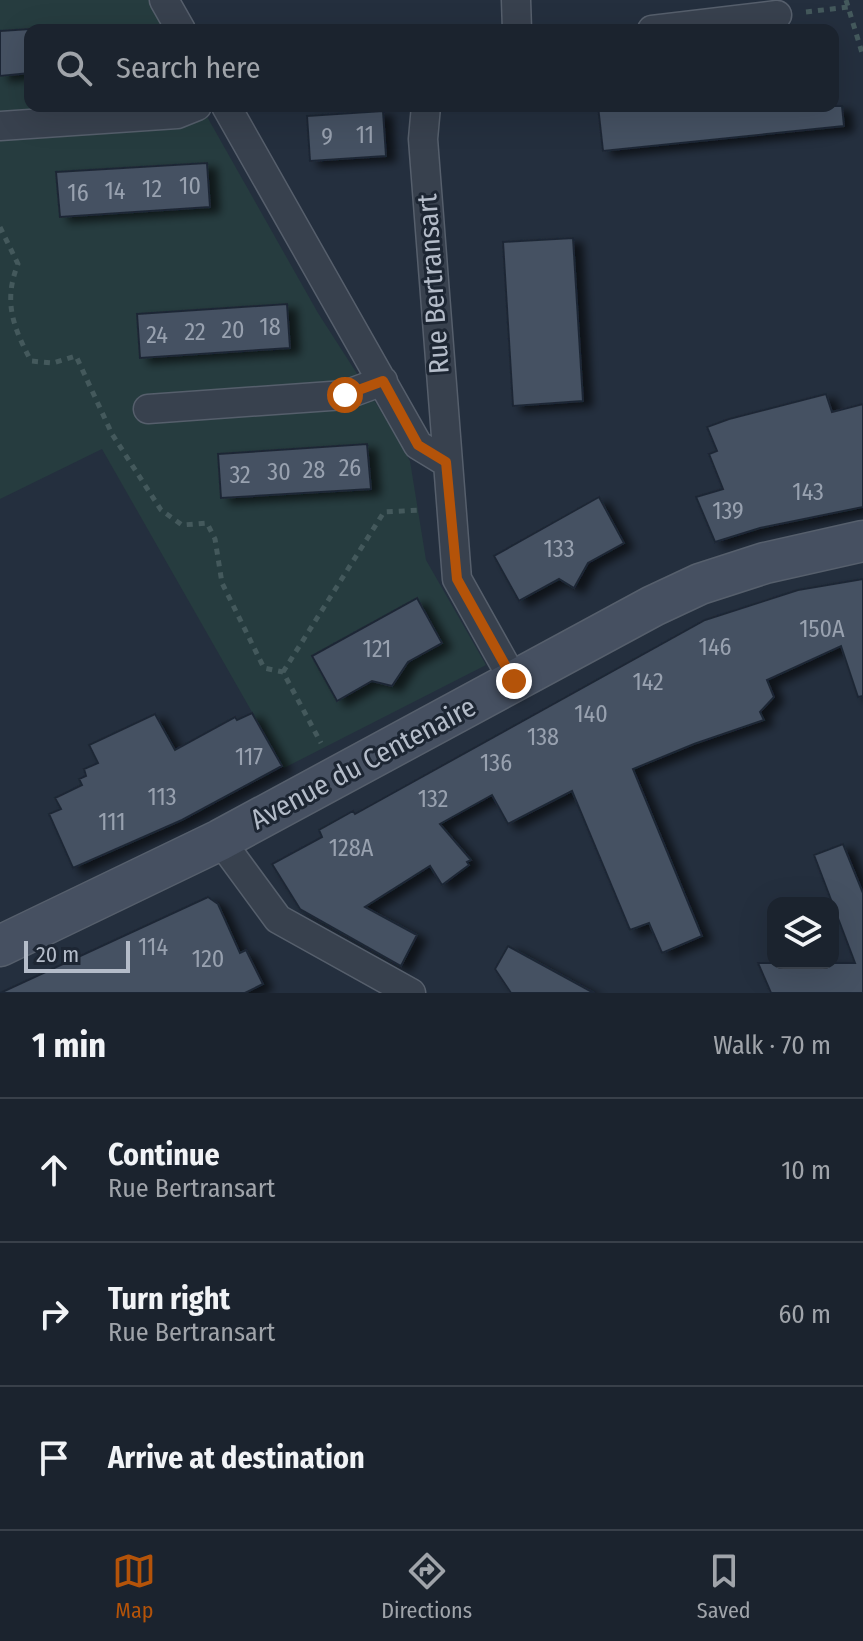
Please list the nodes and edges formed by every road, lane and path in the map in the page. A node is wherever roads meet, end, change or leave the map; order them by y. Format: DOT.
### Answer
graph roads {
  1 [pos="164,0"];
  2 [pos="516,0"];
  3 [pos="847,4"];
  4 [pos="777,15"];
  5 [pos="178,24"];
  6 [pos="517,24"];
  7 [pos="702,24"];
  8 [pos="863,56"];
  9 [pos="182,112"];
  10 [pos="229,112"];
  11 [pos="425,112"];
  12 [pos="0,126"];
  13 [pos="0,227"];
  14 [pos="383,381"];
  15 [pos="148,409"];
  16 [pos="446,462"];
  17 [pos="450,509"];
  18 [pos="863,541"];
  19 [pos="283,672"];
  20 [pos="514,681"];
  21 [pos="339,776"];
  22 [pos="220,840"];
  23 [pos="0,946"];
  24 [pos="411,993"];
  1 -- 5 [label="street"];
  2 -- 6 [label="street"];
  3 -- 4 [label="path"];
  3 -- 8 [label="path"];
  4 -- 7 [label="street"];
  9 -- 12 [label="street"];
  10 -- 14 [label="street, Rue Bertransart"];
  11 -- 16 [label="street, Rue Bertransart"];
  13 -- 19 [label="path"];
  14 -- 15 [label="street, Rue Bertransart"];
  14 -- 16 [label="street, Rue Bertransart"];
  16 -- 17 [label="street, Rue Bertransart"];
  17 -- 19 [label="path"];
  17 -- 20 [label="street, Rue Bertransart"];
  18 -- 20 [label="main road, Avenue du Centenaire"];
  19 -- 21 [label="path"];
  20 -- 21 [label="main road, Avenue du Centenaire"];
  21 -- 22 [label="main road, Avenue du Centenaire"];
  22 -- 23 [label="main road, Avenue du Centenaire"];
  22 -- 24 [label="street"];
}
